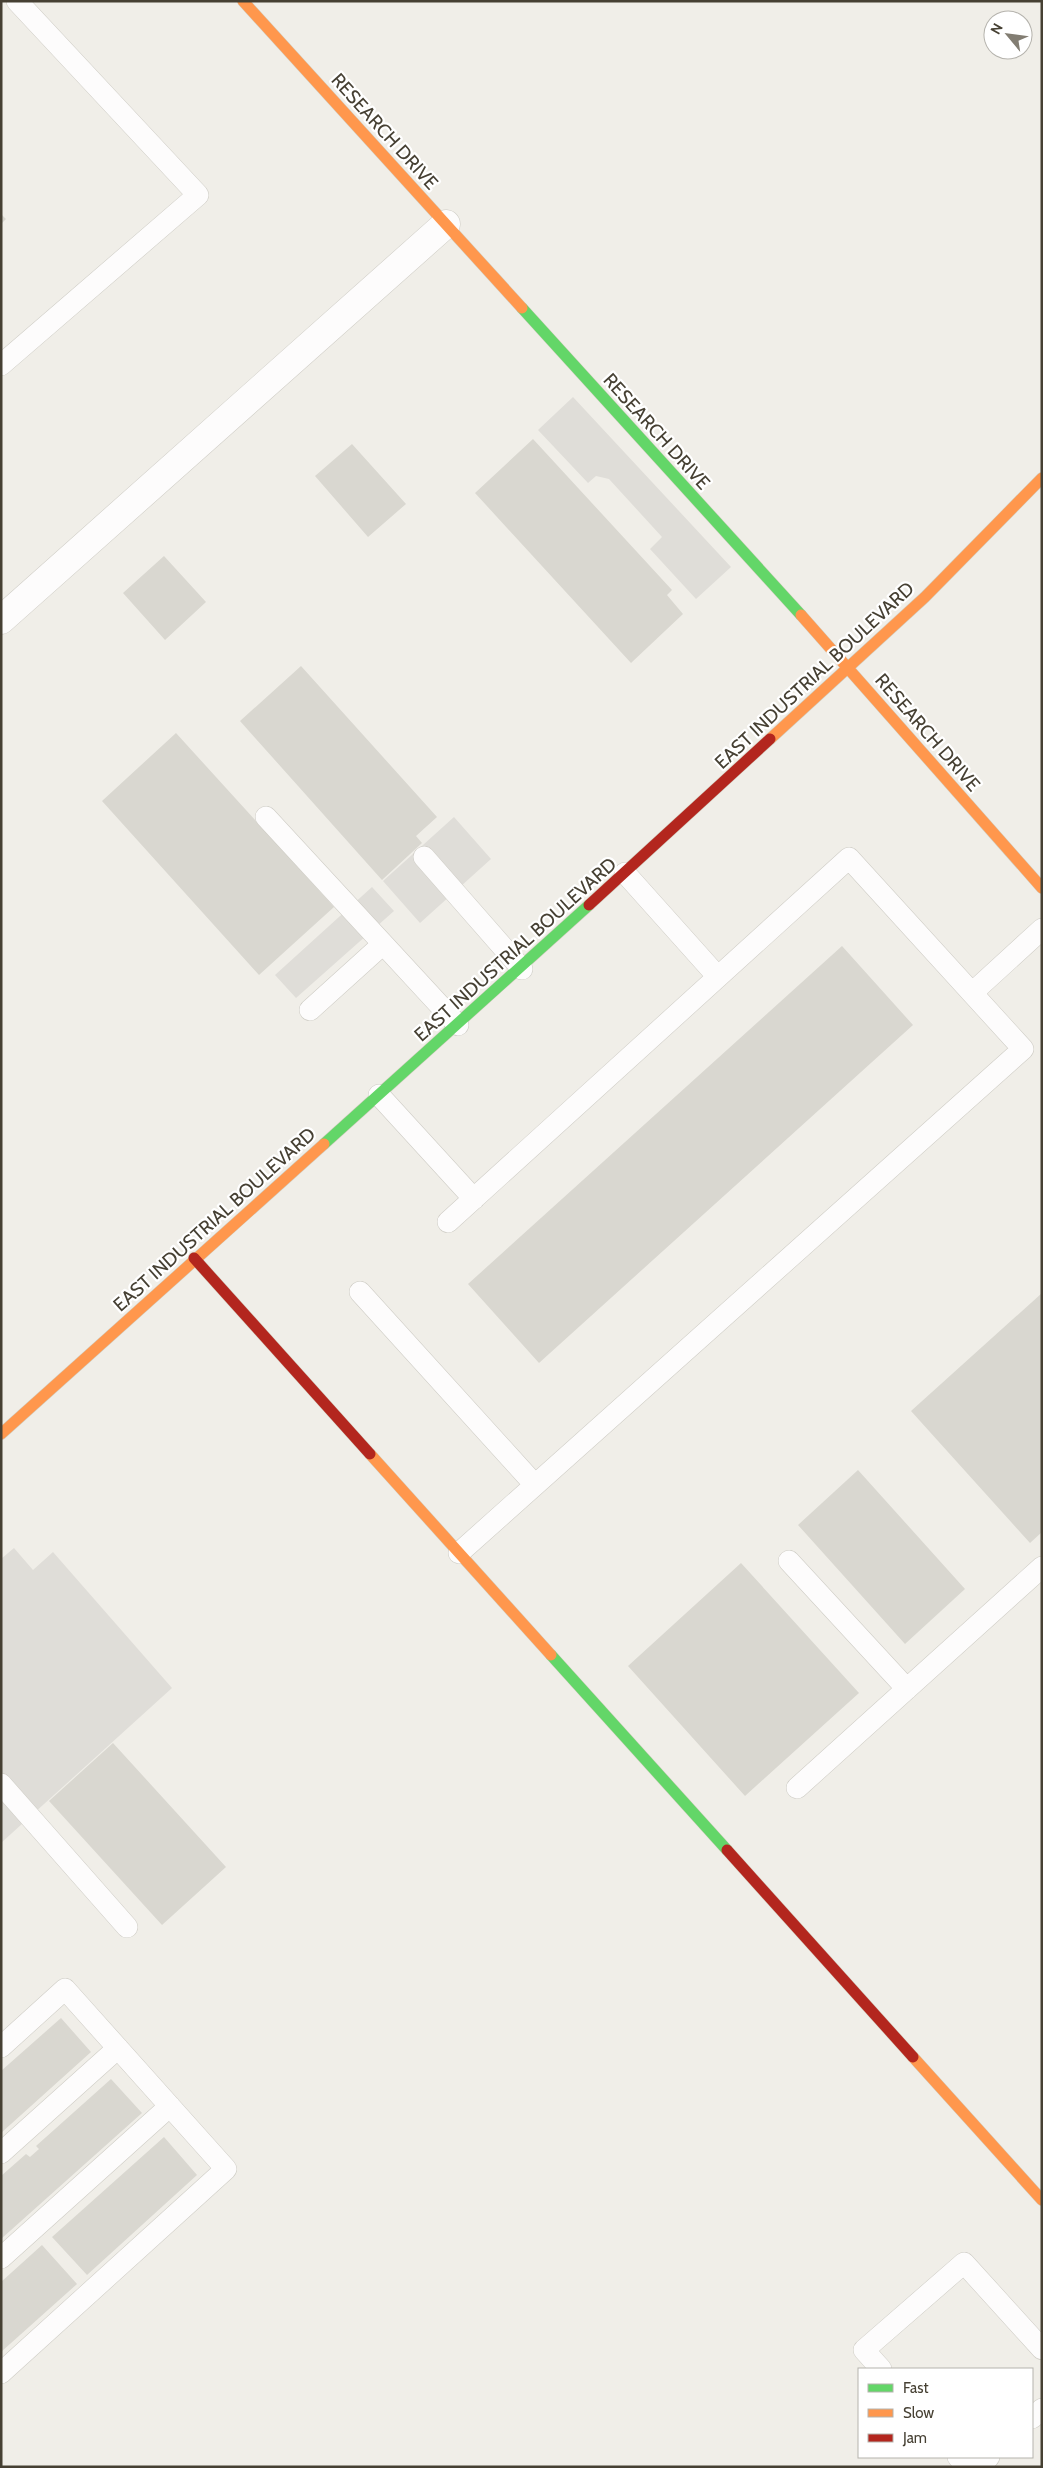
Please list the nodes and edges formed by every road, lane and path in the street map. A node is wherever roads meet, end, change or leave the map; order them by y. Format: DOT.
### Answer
graph roads {
  1 [pos="17,1"];
  2 [pos="243,1"];
  3 [pos="446,224"];
  4 [pos="1,365"];
  5 [pos="1042,478"];
  6 [pos="1,620"];
  7 [pos="848,667"];
  8 [pos="266,817"];
  9 [pos="424,858"];
  10 [pos="625,873"];
  11 [pos="1042,888"];
  12 [pos="1042,930"];
  13 [pos="382,944"];
  14 [pos="522,969"];
  15 [pos="718,977"];
  16 [pos="972,993"];
  17 [pos="310,1010"];
  18 [pos="458,1025"];
  19 [pos="379,1095"];
  20 [pos="474,1199"];
  21 [pos="448,1222"];
  22 [pos="194,1258"];
  23 [pos="360,1292"];
  24 [pos="1,1434"];
  25 [pos="535,1485"];
  26 [pos="459,1553"];
  27 [pos="789,1561"];
  28 [pos="1042,1566"];
  29 [pos="907,1689"];
  30 [pos="1,1784"];
  31 [pos="797,1788"];
  32 [pos="127,1927"];
  33 [pos="1,2047"];
  34 [pos="118,2048"];
  35 [pos="170,2106"];
  36 [pos="1,2154"];
  37 [pos="1042,2200"];
  38 [pos="1,2258"];
  39 [pos="1042,2348"];
  40 [pos="880,2368"];
  41 [pos="1,2373"];
  42 [pos="988,2458"];
  43 [pos="978,2467"];
  1 -- 4 [label="lane"];
  2 -- 3 [label="street, RESEARCH DRIVE"];
  3 -- 6 [label="street"];
  3 -- 7 [label="street, RESEARCH DRIVE"];
  5 -- 7 [label="street, EAST INDUSTRIAL BOULEVARD"];
  7 -- 10 [label="street, EAST INDUSTRIAL BOULEVARD"];
  7 -- 11 [label="street, RESEARCH DRIVE"];
  8 -- 13 [label="lane"];
  9 -- 14 [label="lane"];
  10 -- 14 [label="street, EAST INDUSTRIAL BOULEVARD"];
  10 -- 15 [label="lane"];
  12 -- 16 [label="lane"];
  13 -- 17 [label="lane"];
  13 -- 18 [label="lane"];
  14 -- 18 [label="street, EAST INDUSTRIAL BOULEVARD"];
  15 -- 16 [label="lane"];
  15 -- 20 [label="lane"];
  16 -- 25 [label="lane"];
  18 -- 19 [label="street, EAST INDUSTRIAL BOULEVARD"];
  19 -- 20 [label="lane"];
  19 -- 22 [label="street, EAST INDUSTRIAL BOULEVARD"];
  20 -- 21 [label="lane"];
  22 -- 24 [label="street, EAST INDUSTRIAL BOULEVARD"];
  22 -- 26 [label="street"];
  23 -- 25 [label="lane"];
  25 -- 26 [label="lane"];
  26 -- 37 [label="street"];
  27 -- 29 [label="lane"];
  28 -- 29 [label="lane"];
  29 -- 31 [label="lane"];
  30 -- 32 [label="lane"];
  33 -- 34 [label="lane"];
  34 -- 35 [label="lane"];
  34 -- 36 [label="lane"];
  35 -- 38 [label="lane"];
  35 -- 41 [label="lane"];
  39 -- 40 [label="lane"];
  42 -- 43 [label="lane"];
}
